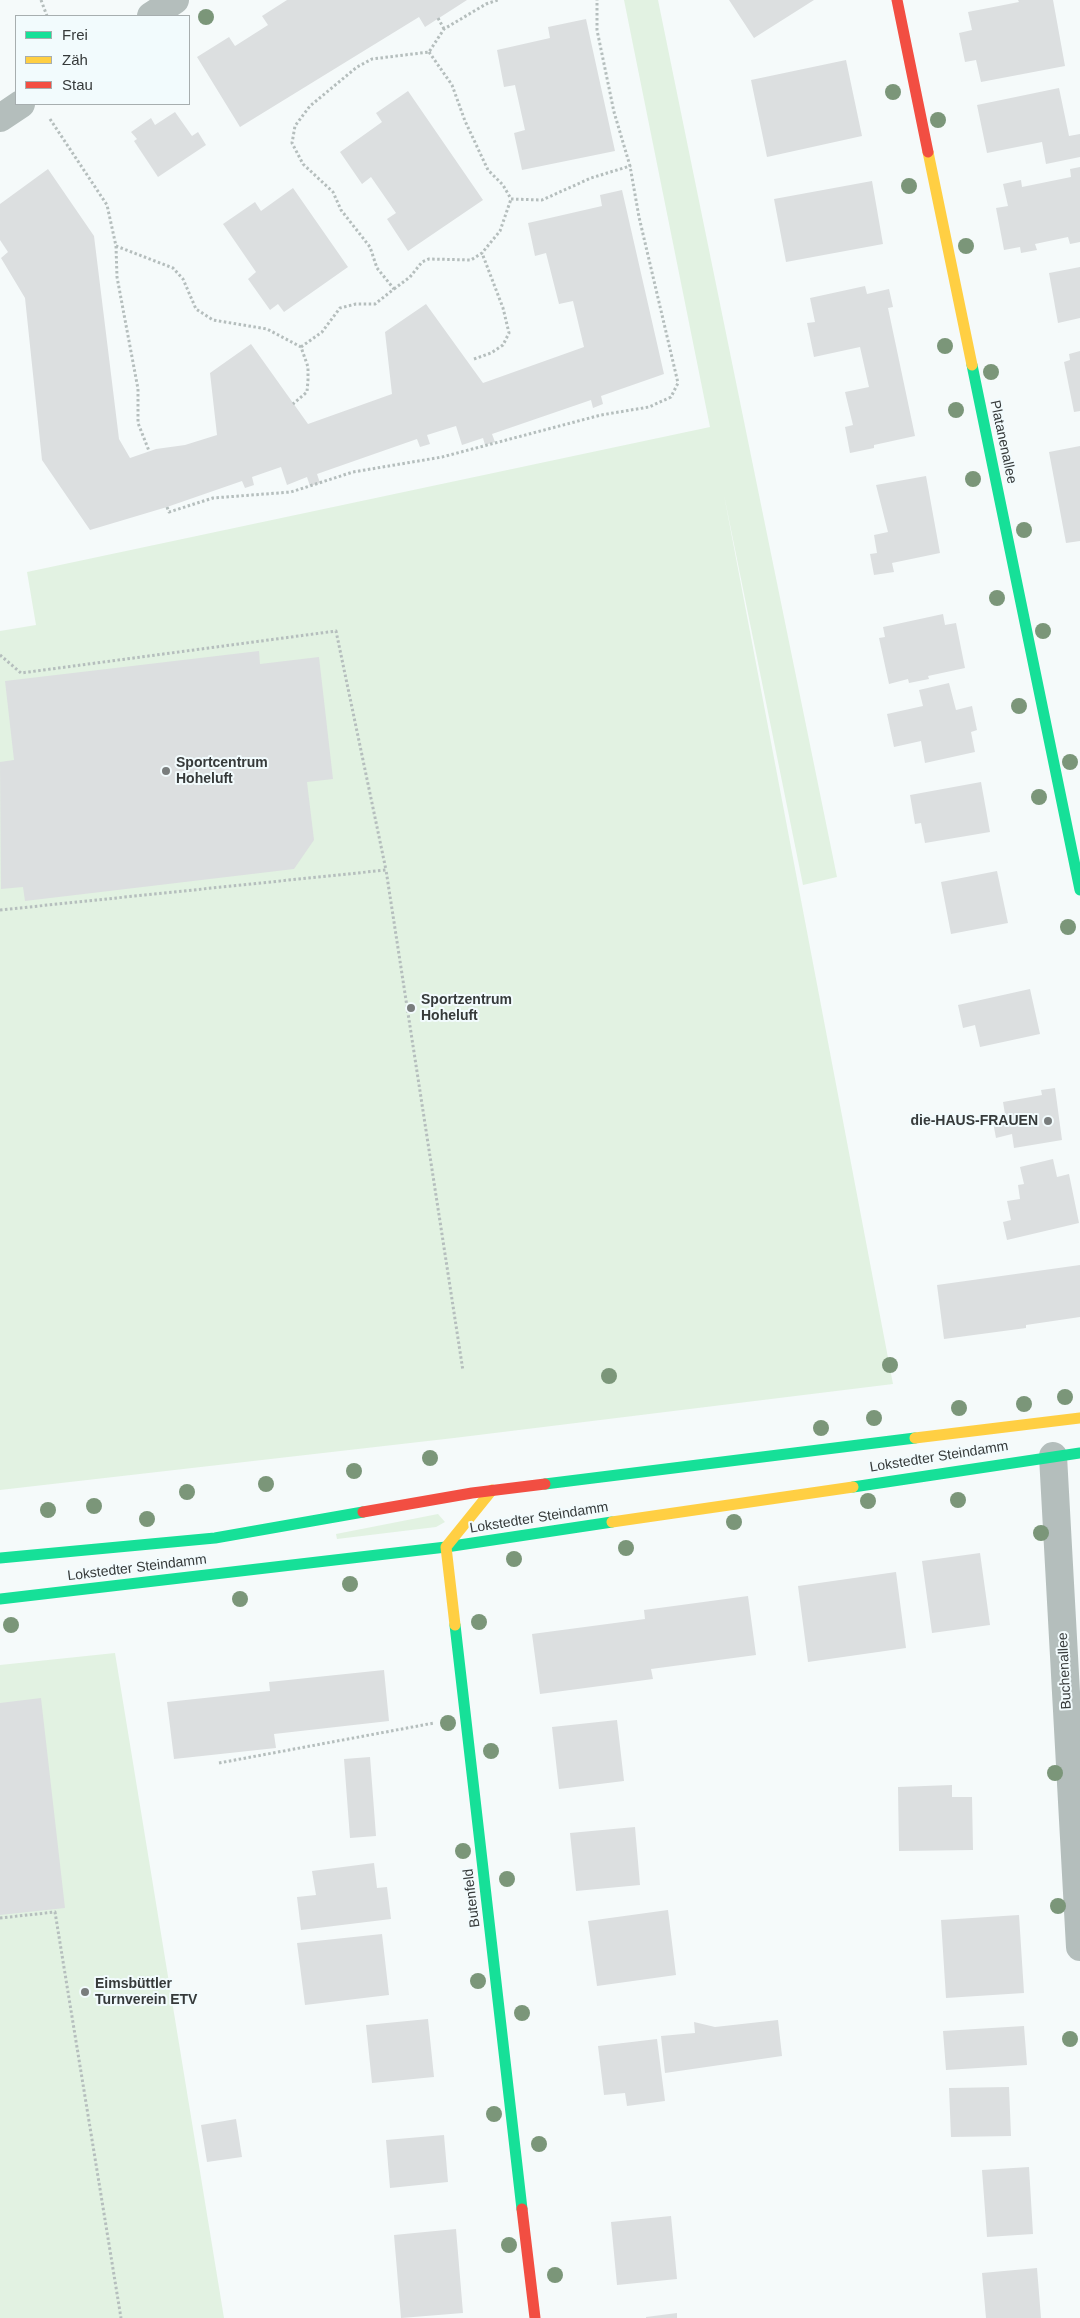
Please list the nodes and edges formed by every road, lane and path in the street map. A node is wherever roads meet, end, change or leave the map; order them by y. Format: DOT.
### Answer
graph roads {
  1 [pos="41,0"];
  2 [pos="175,0"];
  3 [pos="498,0"];
  4 [pos="597,0"];
  5 [pos="897,0"];
  6 [pos="48,15"];
  7 [pos="152,15"];
  8 [pos="438,18"];
  9 [pos="444,29"];
  10 [pos="429,52"];
  11 [pos="20,105"];
  12 [pos="0,118"];
  13 [pos="50,120"];
  14 [pos="630,166"];
  15 [pos="511,199"];
  16 [pos="116,246"];
  17 [pos="482,253"];
  18 [pos="394,290"];
  19 [pos="301,347"];
  20 [pos="474,359"];
  21 [pos="293,404"];
  22 [pos="149,451"];
  23 [pos="167,506"];
  24 [pos="0,655"];
  25 [pos="386,870"];
  26 [pos="1080,890"];
  27 [pos="0,910"];
  28 [pos="463,1371"];
  29 [pos="1080,1418"];
  30 [pos="1080,1453"];
  31 [pos="1053,1456"];
  32 [pos="492,1490"];
  33 [pos="446,1547"];
  34 [pos="0,1558"];
  35 [pos="0,1600"];
  36 [pos="467,1718"];
  37 [pos="219,1763"];
  38 [pos="0,1918"];
  39 [pos="1080,1947"];
  40 [pos="121,2318"];
  41 [pos="535,2318"];
  1 -- 6 [label="path"];
  2 -- 7 [label="street"];
  3 -- 9 [label="path"];
  4 -- 14 [label="path"];
  5 -- 26 [label="main road, Platanenallee"];
  8 -- 9 [label="path"];
  9 -- 10 [label="path"];
  10 -- 15 [label="path"];
  10 -- 18 [label="path"];
  11 -- 12 [label="street"];
  13 -- 16 [label="path"];
  14 -- 15 [label="path"];
  14 -- 23 [label="path"];
  15 -- 17 [label="path"];
  16 -- 19 [label="path"];
  16 -- 22 [label="path"];
  17 -- 18 [label="path"];
  17 -- 20 [label="path"];
  18 -- 19 [label="path"];
  19 -- 21 [label="path"];
  24 -- 25 [label="path"];
  25 -- 27 [label="path"];
  25 -- 28 [label="path"];
  29 -- 32 [label="main road, Lokstedter Steindamm"];
  30 -- 31 [label="main road, Lokstedter Steindamm"];
  31 -- 33 [label="main road, Lokstedter Steindamm"];
  31 -- 39 [label="street, Buchenallee"];
  32 -- 33 [label="main road"];
  32 -- 34 [label="main road, Lokstedter Steindamm"];
  33 -- 35 [label="main road, Lokstedter Steindamm"];
  33 -- 36 [label="main road, Butenfeld"];
  36 -- 37 [label="path"];
  36 -- 41 [label="main road, Butenfeld"];
  38 -- 40 [label="path"];
}
